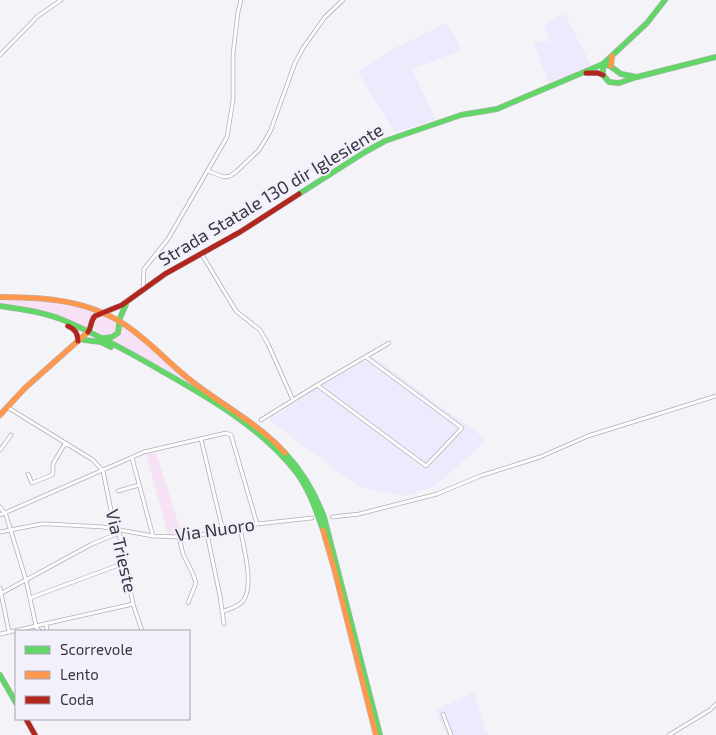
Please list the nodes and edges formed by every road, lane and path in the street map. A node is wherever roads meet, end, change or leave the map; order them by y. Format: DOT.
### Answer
graph roads {
  1 [pos="62,0"];
  2 [pos="241,0"];
  3 [pos="343,0"];
  4 [pos="665,0"];
  5 [pos="0,54"];
  6 [pos="612,56"];
  7 [pos="716,58"];
  8 [pos="603,64"];
  9 [pos="611,66"];
  10 [pos="585,73"];
  11 [pos="603,75"];
  12 [pos="637,77"];
  13 [pos="208,171"];
  14 [pos="201,253"];
  15 [pos="143,289"];
  16 [pos="0,297"];
  17 [pos="128,300"];
  18 [pos="0,306"];
  19 [pos="104,312"];
  20 [pos="62,320"];
  21 [pos="120,321"];
  22 [pos="88,332"];
  23 [pos="102,338"];
  24 [pos="80,341"];
  25 [pos="389,343"];
  26 [pos="126,351"];
  27 [pos="366,357"];
  28 [pos="317,385"];
  29 [pos="716,396"];
  30 [pos="292,400"];
  31 [pos="7,407"];
  32 [pos="0,415"];
  33 [pos="261,420"];
  34 [pos="11,435"];
  35 [pos="201,439"];
  36 [pos="66,445"];
  37 [pos="0,449"];
  38 [pos="132,458"];
  39 [pos="103,471"];
  40 [pos="28,474"];
  41 [pos="139,485"];
  42 [pos="118,491"];
  43 [pos="0,507"];
  44 [pos="6,514"];
  45 [pos="0,515"];
  46 [pos="332,517"];
  47 [pos="312,518"];
  48 [pos="257,524"];
  49 [pos="240,527"];
  50 [pos="11,530"];
  51 [pos="223,531"];
  52 [pos="0,532"];
  53 [pos="118,532"];
  54 [pos="206,534"];
  55 [pos="153,536"];
  56 [pos="179,537"];
  57 [pos="124,563"];
  58 [pos="26,580"];
  59 [pos="0,588"];
  60 [pos="1,594"];
  61 [pos="30,598"];
  62 [pos="188,603"];
  63 [pos="133,604"];
  64 [pos="222,612"];
  65 [pos="46,624"];
  66 [pos="224,624"];
  67 [pos="36,626"];
  68 [pos="18,630"];
  69 [pos="38,630"];
  70 [pos="47,630"];
  71 [pos="142,630"];
  72 [pos="15,631"];
  73 [pos="9,632"];
  74 [pos="0,634"];
  75 [pos="0,675"];
  76 [pos="15,701"];
  77 [pos="716,704"];
  78 [pos="443,714"];
  79 [pos="27,720"];
  80 [pos="35,735"];
  81 [pos="378,735"];
  82 [pos="451,735"];
  83 [pos="669,735"];
  1 -- 5 [label="street"];
  2 -- 13 [label="street"];
  3 -- 13 [label="street"];
  4 -- 6 [label="main road, Strada Statale 130 dir Iglesiente"];
  6 -- 8 [label="main road, Strada Statale 130 dir Iglesiente"];
  6 -- 9 [label="main road"];
  7 -- 12 [label="main road"];
  8 -- 9 [label="main road"];
  8 -- 10 [label="main road, Strada Statale 130 dir Iglesiente"];
  8 -- 11 [label="main road"];
  9 -- 12 [label="main road"];
  10 -- 11 [label="main road"];
  10 -- 14 [label="main road, Strada Statale 130 dir Iglesiente"];
  11 -- 12 [label="main road"];
  13 -- 15 [label="street"];
  14 -- 15 [label="main road, Strada Statale 130 dir Iglesiente"];
  14 -- 30 [label="street"];
  15 -- 17 [label="main road, Strada Statale 130 dir Iglesiente"];
  16 -- 19 [label="main road"];
  17 -- 19 [label="main road, Strada Statale 130 dir Iglesiente"];
  17 -- 21 [label="main road"];
  18 -- 20 [label="main road"];
  19 -- 21 [label="main road"];
  19 -- 22 [label="main road"];
  20 -- 22 [label="main road"];
  20 -- 24 [label="main road"];
  21 -- 23 [label="main road"];
  21 -- 81 [label="main road"];
  22 -- 23 [label="main road"];
  22 -- 24 [label="main road"];
  23 -- 24 [label="main road"];
  23 -- 26 [label="main road"];
  24 -- 26 [label="main road"];
  24 -- 31 [label="main road"];
  25 -- 27 [label="street"];
  26 -- 81 [label="main road"];
  27 -- 28 [label="street"];
  27 -- 28 [label="street"];
  28 -- 30 [label="street"];
  29 -- 46 [label="street"];
  30 -- 33 [label="street"];
  31 -- 32 [label="main road"];
  31 -- 36 [label="street"];
  34 -- 37 [label="street"];
  35 -- 38 [label="street"];
  35 -- 48 [label="street"];
  35 -- 51 [label="street"];
  36 -- 39 [label="street"];
  36 -- 40 [label="street"];
  38 -- 39 [label="street"];
  38 -- 41 [label="street"];
  39 -- 44 [label="street"];
  39 -- 53 [label="street, Via Trieste"];
  41 -- 42 [label="street"];
  41 -- 55 [label="street"];
  43 -- 44 [label="street"];
  44 -- 45 [label="street"];
  44 -- 50 [label="street"];
  47 -- 48 [label="street, Via Nuoro"];
  48 -- 49 [label="street, Via Nuoro"];
  49 -- 51 [label="street, Via Nuoro"];
  49 -- 64 [label="street"];
  50 -- 52 [label="street, Via Nuoro"];
  50 -- 53 [label="street, Via Nuoro"];
  50 -- 58 [label="street"];
  51 -- 54 [label="street, Via Nuoro"];
  53 -- 55 [label="street, Via Nuoro"];
  53 -- 57 [label="street, Via Trieste"];
  53 -- 58 [label="street"];
  54 -- 56 [label="street, Via Nuoro"];
  54 -- 64 [label="street"];
  55 -- 56 [label="street, Via Nuoro"];
  56 -- 62 [label="street"];
  57 -- 61 [label="street"];
  57 -- 63 [label="street, Via Trieste"];
  58 -- 60 [label="street"];
  58 -- 61 [label="street"];
  59 -- 60 [label="street"];
  60 -- 73 [label="street"];
  61 -- 67 [label="street"];
  63 -- 65 [label="street"];
  63 -- 71 [label="street, Via Trieste"];
  64 -- 66 [label="street"];
  65 -- 67 [label="street"];
  65 -- 70 [label="street"];
  67 -- 68 [label="street"];
  67 -- 69 [label="street"];
  72 -- 73 [label="street"];
  73 -- 74 [label="street"];
  75 -- 76 [label="main road"];
  77 -- 83 [label="street"];
  78 -- 82 [label="street"];
  79 -- 80 [label="main road"];
}
